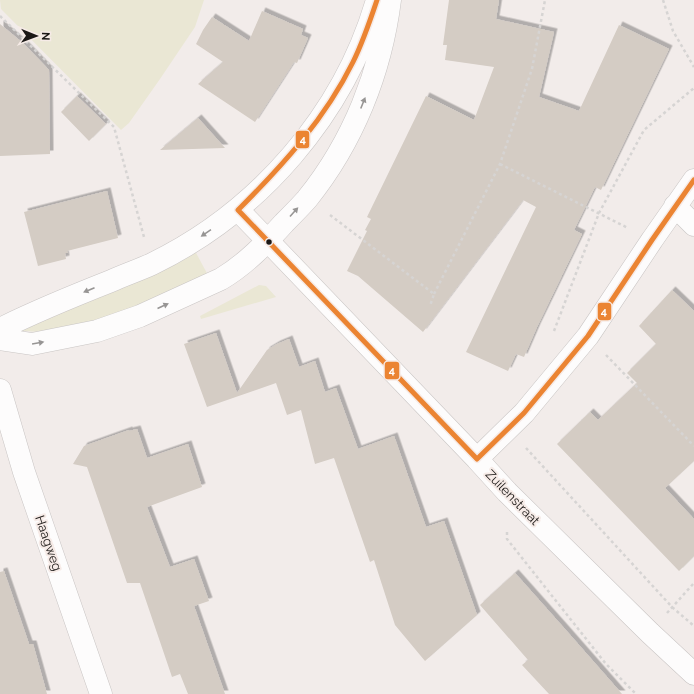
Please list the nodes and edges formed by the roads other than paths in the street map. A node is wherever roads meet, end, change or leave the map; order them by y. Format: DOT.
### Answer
graph roads {
  1 [pos="377,0"];
  2 [pos="390,0"];
  3 [pos="694,180"];
  4 [pos="675,206"];
  5 [pos="238,210"];
  6 [pos="694,225"];
  7 [pos="268,241"];
  8 [pos="0,329"];
  9 [pos="0,339"];
  10 [pos="0,390"];
  11 [pos="6,434"];
  12 [pos="477,459"];
  13 [pos="694,674"];
  14 [pos="101,694"];
  1 -- 5 [label="street"];
  7 -- 2 [label="street, one-way"];
  3 -- 4 [label="street"];
  4 -- 6 [label="street"];
  4 -- 12 [label="street"];
  5 -- 7 [label="street, Zuilenstraat"];
  5 -- 8 [label="street, one-way"];
  9 -- 7 [label="street, one-way"];
  7 -- 12 [label="street, Zuilenstraat"];
  10 -- 11 [label="street, Haagweg"];
  11 -- 14 [label="street, Haagweg"];
  12 -- 13 [label="street, Zuilenstraat"];
}
